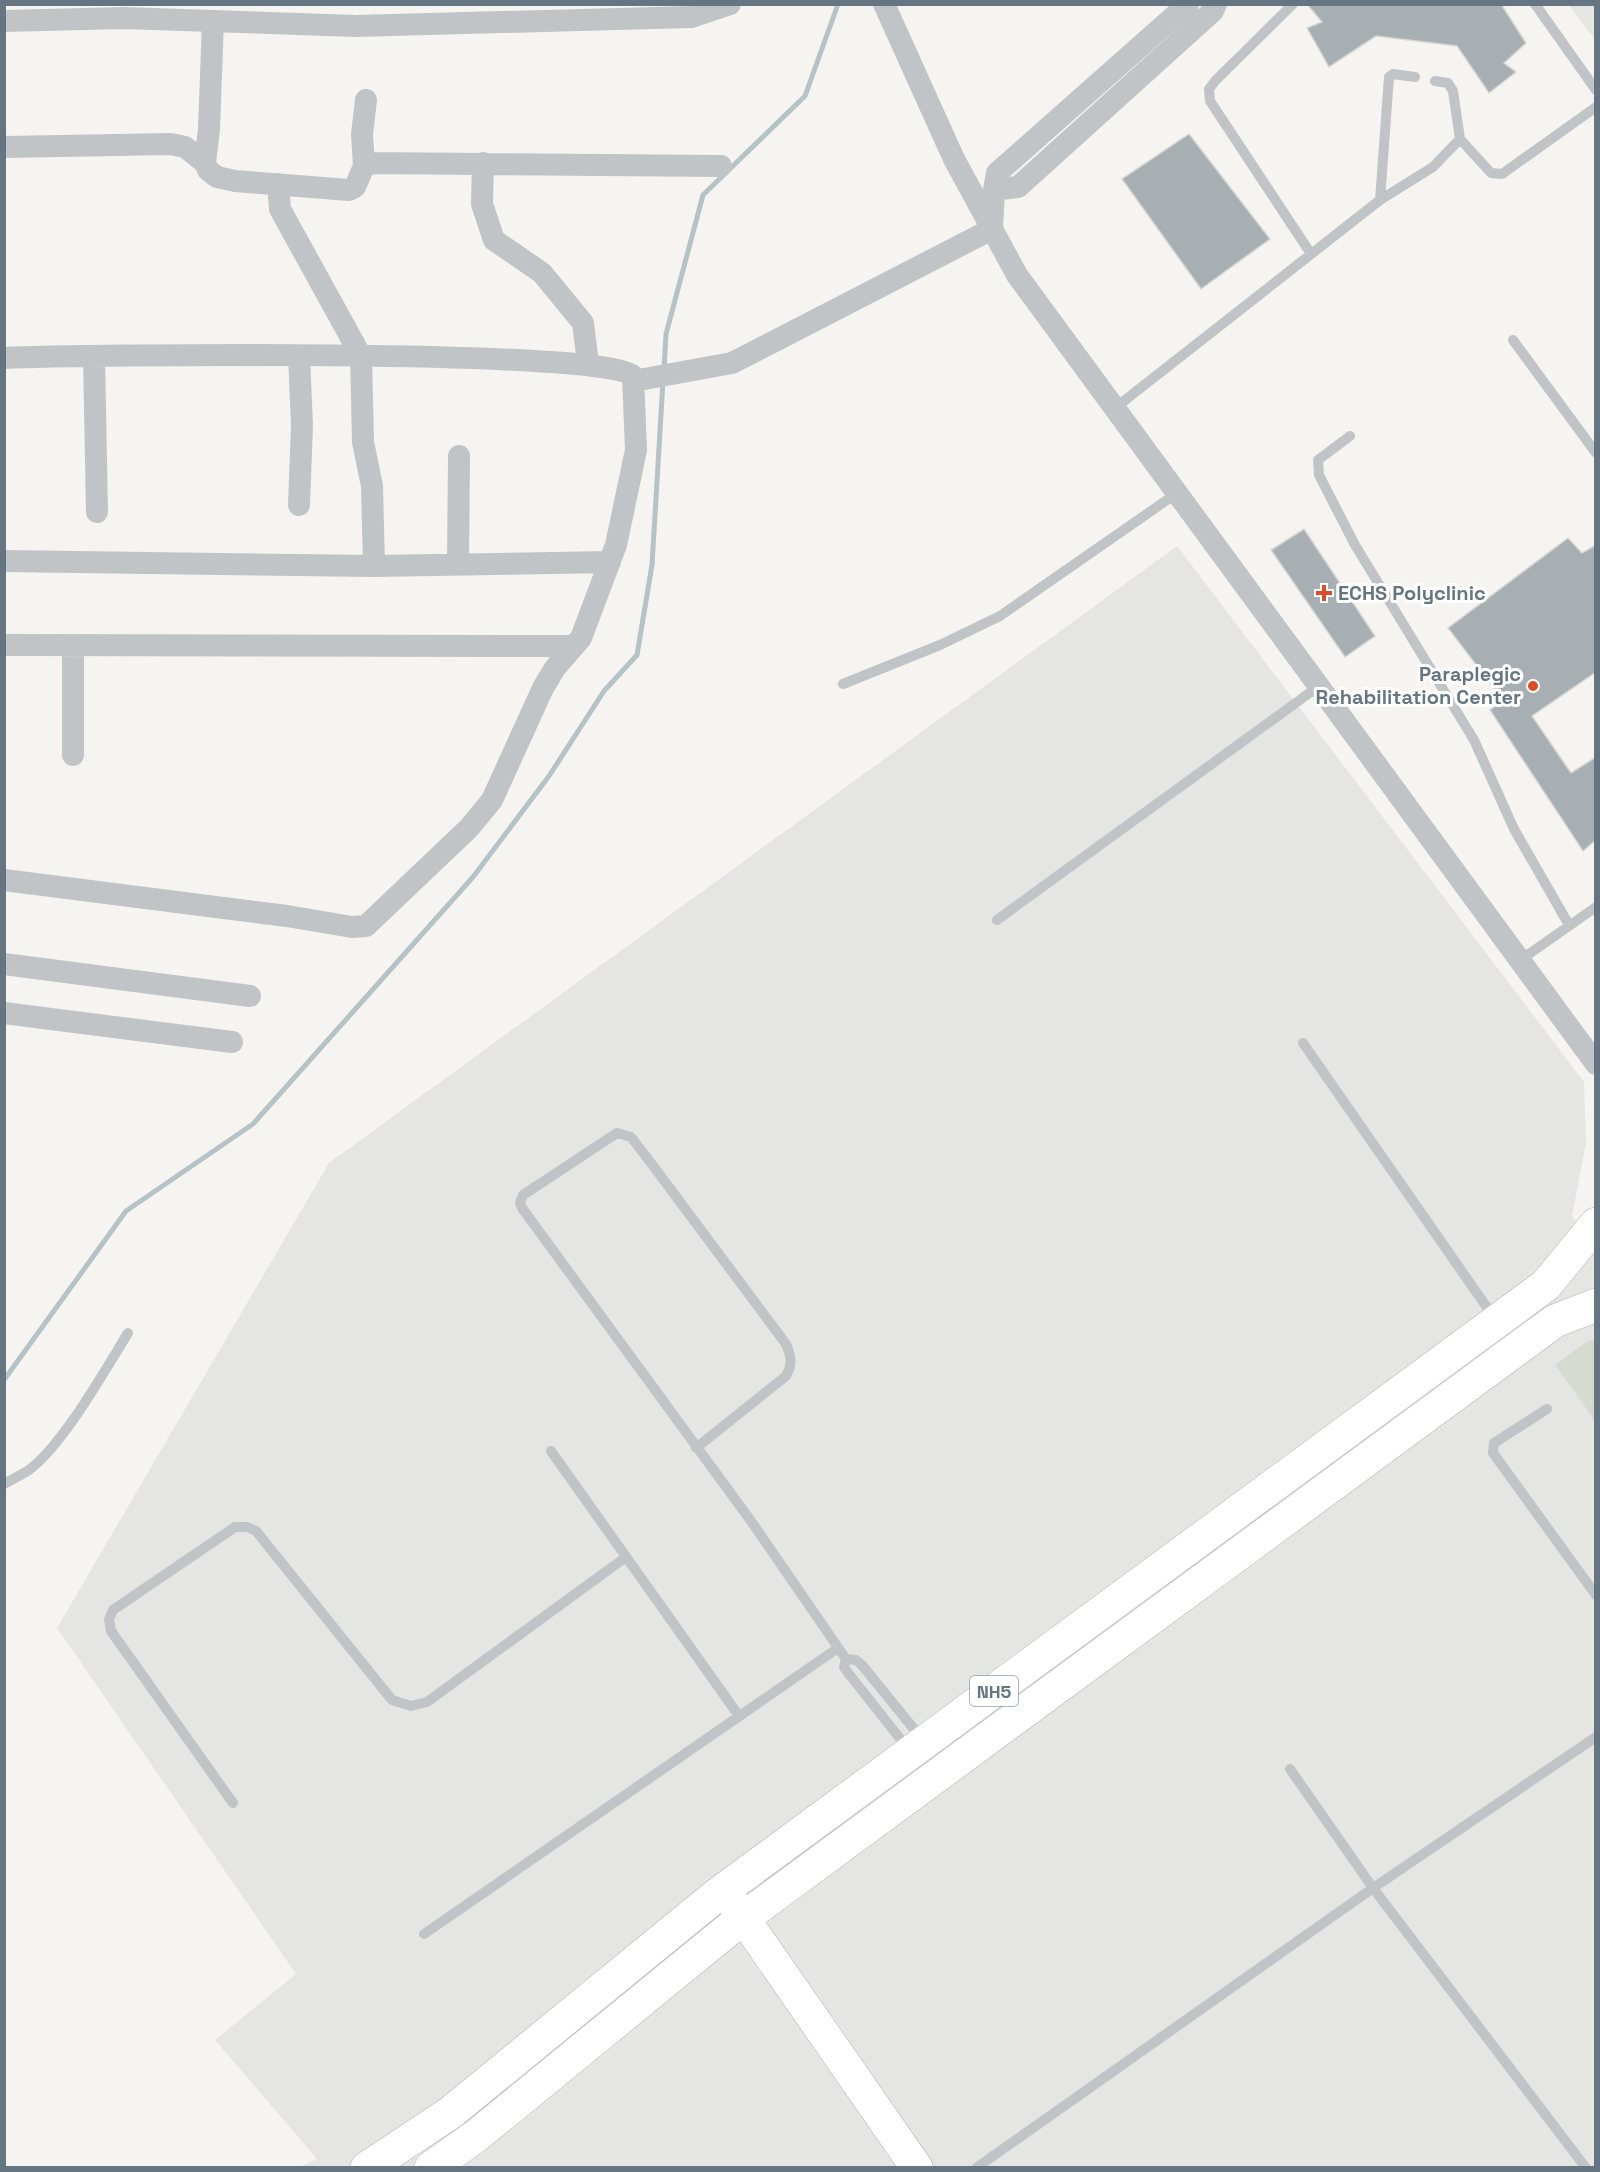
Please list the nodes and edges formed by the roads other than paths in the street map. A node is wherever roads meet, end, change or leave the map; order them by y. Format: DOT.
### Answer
graph roads {
  1 [pos="730,4"];
  2 [pos="884,4"];
  3 [pos="1188,4"];
  4 [pos="1216,4"];
  5 [pos="1293,4"];
  6 [pos="1535,4"];
  7 [pos="297,14"];
  8 [pos="4,21"];
  9 [pos="213,21"];
  10 [pos="1415,77"];
  11 [pos="1435,81"];
  12 [pos="1596,90"];
  13 [pos="366,100"];
  14 [pos="1596,108"];
  15 [pos="1460,139"];
  16 [pos="4,147"];
  17 [pos="205,163"];
  18 [pos="483,163"];
  19 [pos="364,166"];
  20 [pos="721,166"];
  21 [pos="279,184"];
  22 [pos="994,190"];
  23 [pos="1380,200"];
  24 [pos="992,229"];
  25 [pos="1311,254"];
  26 [pos="1513,340"];
  27 [pos="94,356"];
  28 [pos="298,356"];
  29 [pos="361,356"];
  30 [pos="4,358"];
  31 [pos="588,363"];
  32 [pos="652,378"];
  33 [pos="1115,408"];
  34 [pos="1350,436"];
  35 [pos="1596,453"];
  36 [pos="459,456"];
  37 [pos="1177,493"];
  38 [pos="299,505"];
  39 [pos="97,512"];
  40 [pos="4,561"];
  41 [pos="610,562"];
  42 [pos="458,564"];
  43 [pos="374,566"];
  44 [pos="4,645"];
  45 [pos="73,645"];
  46 [pos="573,646"];
  47 [pos="843,684"];
  48 [pos="1318,686"];
  49 [pos="73,755"];
  50 [pos="4,880"];
  51 [pos="1596,907"];
  52 [pos="997,920"];
  53 [pos="1569,925"];
  54 [pos="1519,961"];
  55 [pos="4,964"];
  56 [pos="250,996"];
  57 [pos="4,1013"];
  58 [pos="232,1042"];
  59 [pos="1303,1043"];
  60 [pos="1595,1065"];
  61 [pos="1596,1224"];
  62 [pos="1596,1305"];
  63 [pos="1497,1322"];
  64 [pos="128,1333"];
  65 [pos="1547,1409"];
  66 [pos="696,1448"];
  67 [pos="551,1451"];
  68 [pos="4,1484"];
  69 [pos="626,1557"];
  70 [pos="1596,1595"];
  71 [pos="838,1648"];
  72 [pos="846,1659"];
  73 [pos="740,1716"];
  74 [pos="1596,1737"];
  75 [pos="918,1747"];
  76 [pos="1290,1769"];
  77 [pos="233,1803"];
  78 [pos="1373,1888"];
  79 [pos="724,1890"];
  80 [pos="742,1919"];
  81 [pos="424,1934"];
  82 [pos="378,2162"];
  83 [pos="350,2168"];
  84 [pos="431,2168"];
  85 [pos="917,2168"];
  86 [pos="975,2168"];
  87 [pos="1586,2168"];
  1 -- 7 [label="street"];
  2 -- 24 [label="street"];
  3 -- 22 [label="street"];
  4 -- 22 [label="street"];
  5 -- 25 [label="lane"];
  6 -- 12 [label="lane"];
  7 -- 9 [label="street"];
  8 -- 9 [label="street"];
  9 -- 17 [label="street"];
  10 -- 23 [label="lane"];
  11 -- 15 [label="lane"];
  13 -- 19 [label="street"];
  14 -- 15 [label="lane"];
  15 -- 23 [label="lane"];
  16 -- 17 [label="street"];
  17 -- 21 [label="street"];
  18 -- 19 [label="street"];
  18 -- 20 [label="street"];
  18 -- 31 [label="street"];
  19 -- 21 [label="street"];
  21 -- 29 [label="street"];
  22 -- 24 [label="street"];
  23 -- 25 [label="lane"];
  24 -- 32 [label="street"];
  24 -- 33 [label="street"];
  25 -- 33 [label="lane"];
  26 -- 35 [label="lane"];
  27 -- 28 [label="street"];
  27 -- 30 [label="street"];
  27 -- 39 [label="street"];
  28 -- 29 [label="street"];
  28 -- 38 [label="street"];
  29 -- 31 [label="street"];
  29 -- 43 [label="street"];
  31 -- 32 [label="street"];
  32 -- 41 [label="street"];
  33 -- 37 [label="street"];
  34 -- 53 [label="lane"];
  36 -- 42 [label="street"];
  37 -- 47 [label="lane"];
  37 -- 48 [label="street"];
  40 -- 43 [label="street"];
  41 -- 42 [label="street"];
  41 -- 46 [label="street"];
  42 -- 43 [label="street"];
  44 -- 45 [label="street"];
  45 -- 46 [label="street"];
  45 -- 49 [label="street"];
  46 -- 50 [label="street"];
  48 -- 52 [label="lane"];
  48 -- 54 [label="street"];
  51 -- 53 [label="lane"];
  53 -- 54 [label="lane"];
  54 -- 60 [label="street"];
  55 -- 56 [label="street"];
  57 -- 58 [label="street"];
  59 -- 63 [label="lane"];
  61 -- 63 [label="highway, NH5"];
  62 -- 80 [label="highway, NH5"];
  63 -- 75 [label="highway, NH5"];
  64 -- 68 [label="lane"];
  65 -- 70 [label="lane"];
  66 -- 66 [label="lane"];
  66 -- 71 [label="lane"];
  67 -- 69 [label="lane"];
  69 -- 73 [label="lane"];
  69 -- 77 [label="lane"];
  71 -- 72 [label="lane"];
  71 -- 73 [label="lane"];
  72 -- 75 [label="lane"];
  72 -- 75 [label="lane"];
  73 -- 81 [label="lane"];
  74 -- 78 [label="lane"];
  75 -- 79 [label="highway, NH5"];
  76 -- 78 [label="lane"];
  78 -- 86 [label="lane"];
  78 -- 87 [label="lane"];
  79 -- 80 [label="street"];
  79 -- 82 [label="highway, NH5"];
  80 -- 84 [label="highway, NH5"];
  80 -- 85 [label="street"];
  82 -- 83 [label="street"];
}
